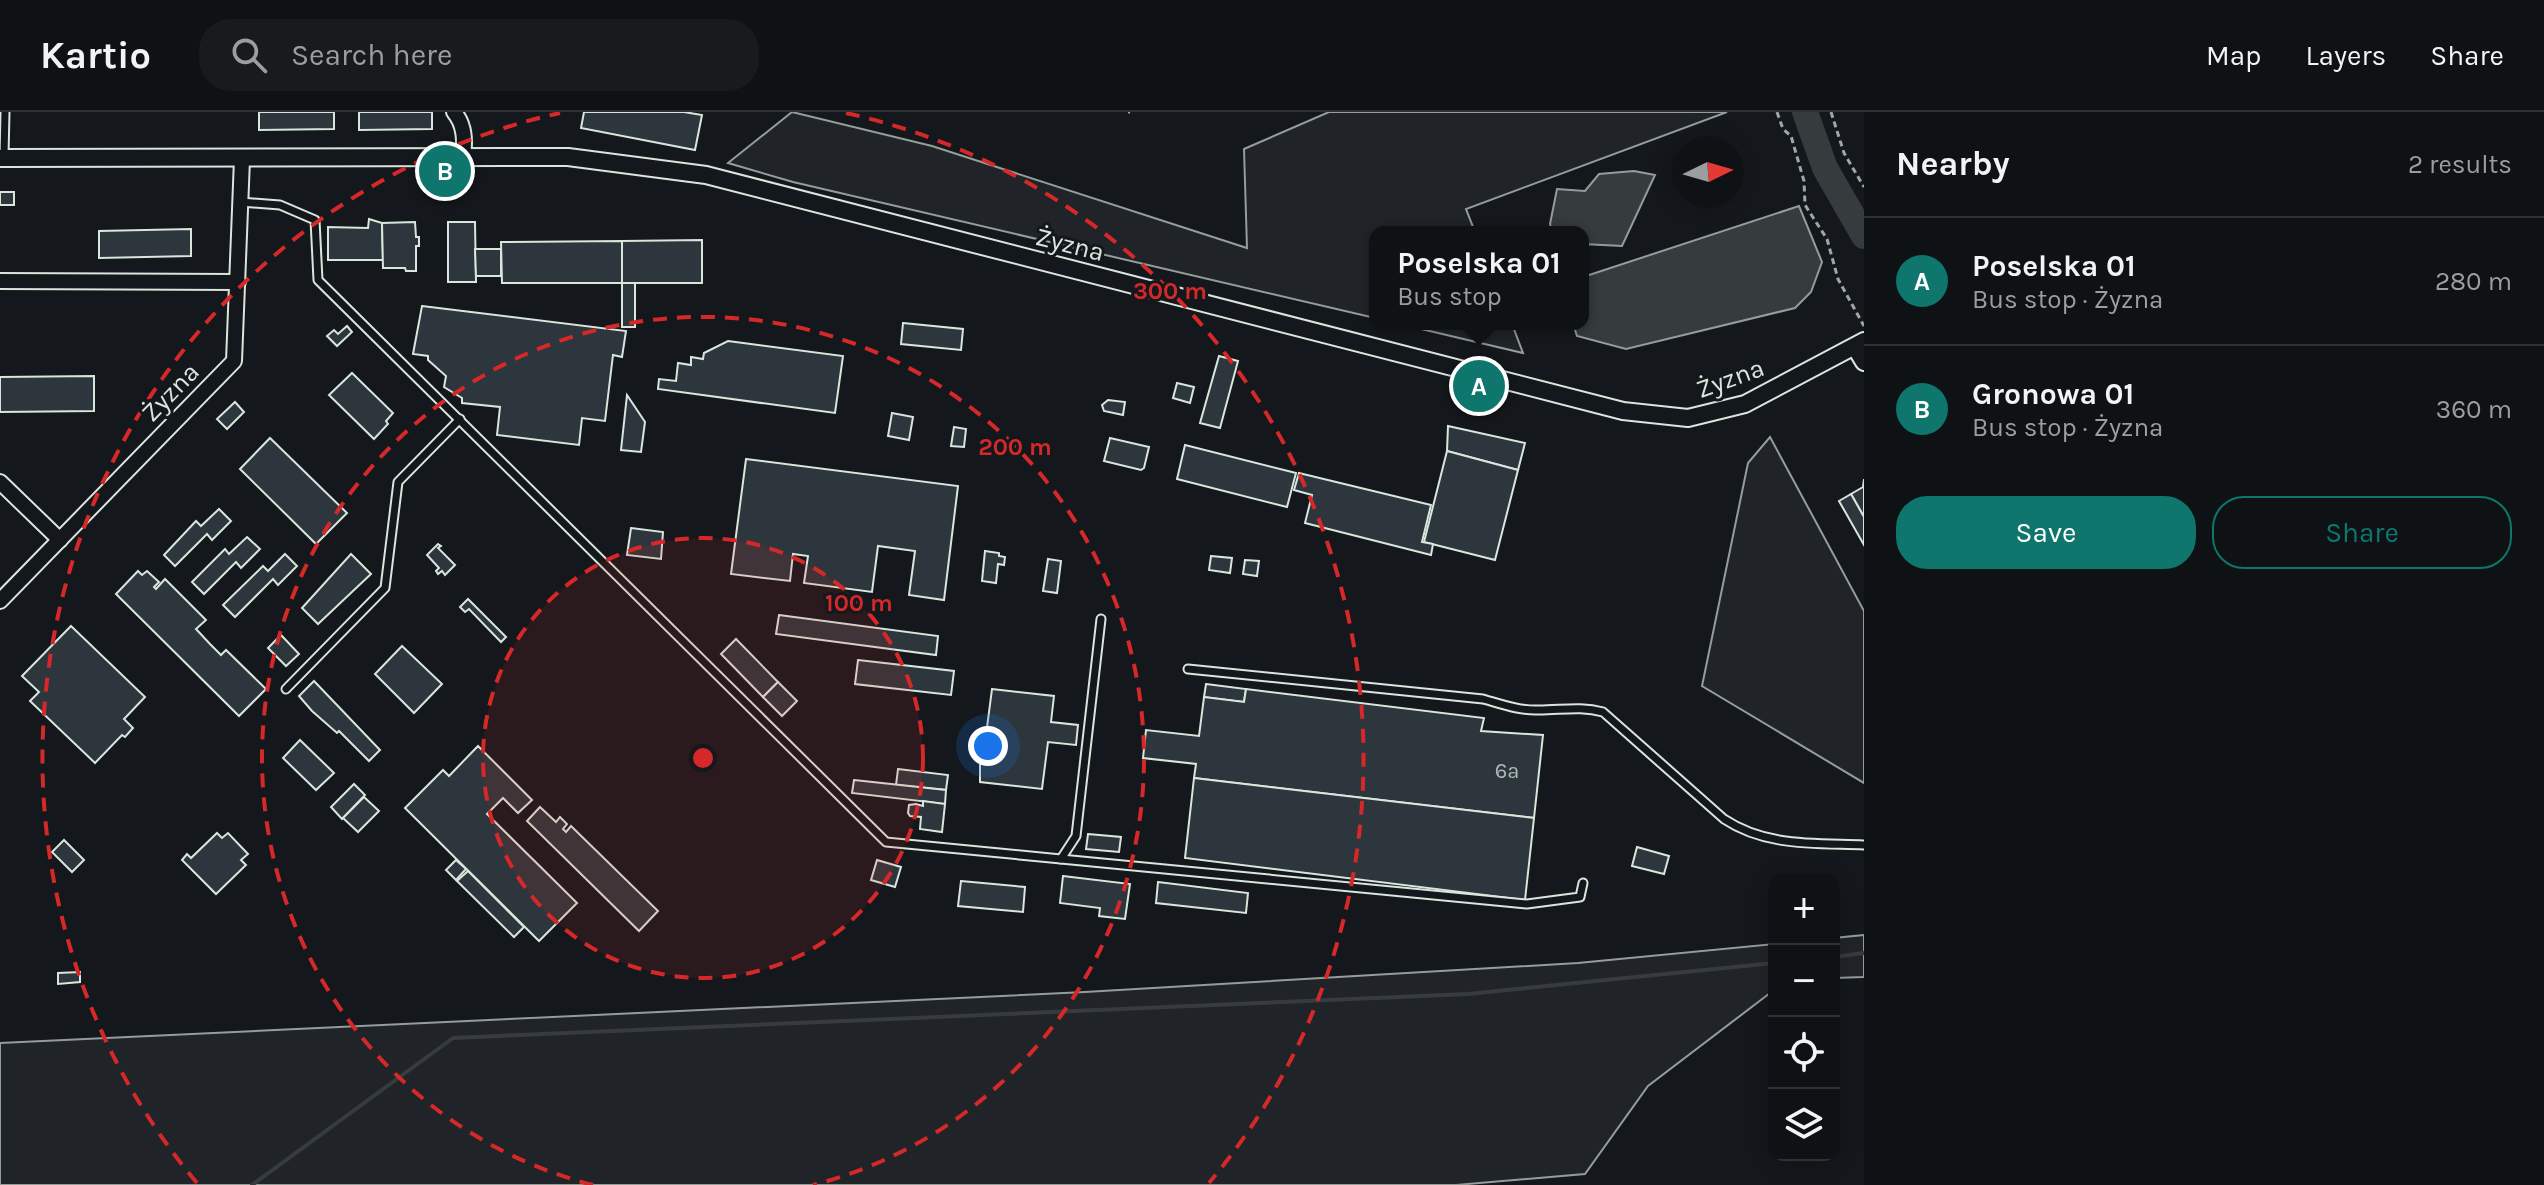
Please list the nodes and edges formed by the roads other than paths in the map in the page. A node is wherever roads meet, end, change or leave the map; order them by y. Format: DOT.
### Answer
graph roads {
  1 [pos="5,112"];
  2 [pos="454,112"];
  3 [pos="463,157"];
  4 [pos="2,158"];
  5 [pos="242,159"];
  6 [pos="241,202"];
  7 [pos="0,281"];
  8 [pos="238,282"];
  9 [pos="1860,344"];
  10 [pos="1864,362"];
  11 [pos="460,419"];
  12 [pos="0,482"];
  13 [pos="60,540"];
  14 [pos="0,601"];
  15 [pos="1101,619"];
  16 [pos="1188,669"];
  17 [pos="286,689"];
  18 [pos="1864,845"];
  19 [pos="1061,859"];
  20 [pos="1583,883"];
  1 -- 4 [label="lane"];
  2 -- 3 [label="street"];
  3 -- 5 [label="street, Żyzna"];
  3 -- 9 [label="street, Żyzna"];
  4 -- 5 [label="street, Żyzna"];
  5 -- 6 [label="street, Żyzna"];
  6 -- 8 [label="street, Żyzna"];
  6 -- 11 [label="lane"];
  7 -- 8 [label="street"];
  8 -- 13 [label="street, Żyzna"];
  9 -- 10 [label="street"];
  11 -- 17 [label="lane"];
  11 -- 19 [label="lane"];
  12 -- 13 [label="street"];
  13 -- 14 [label="street, Żyzna"];
  15 -- 19 [label="lane"];
  16 -- 18 [label="lane"];
  19 -- 20 [label="lane"];
}
